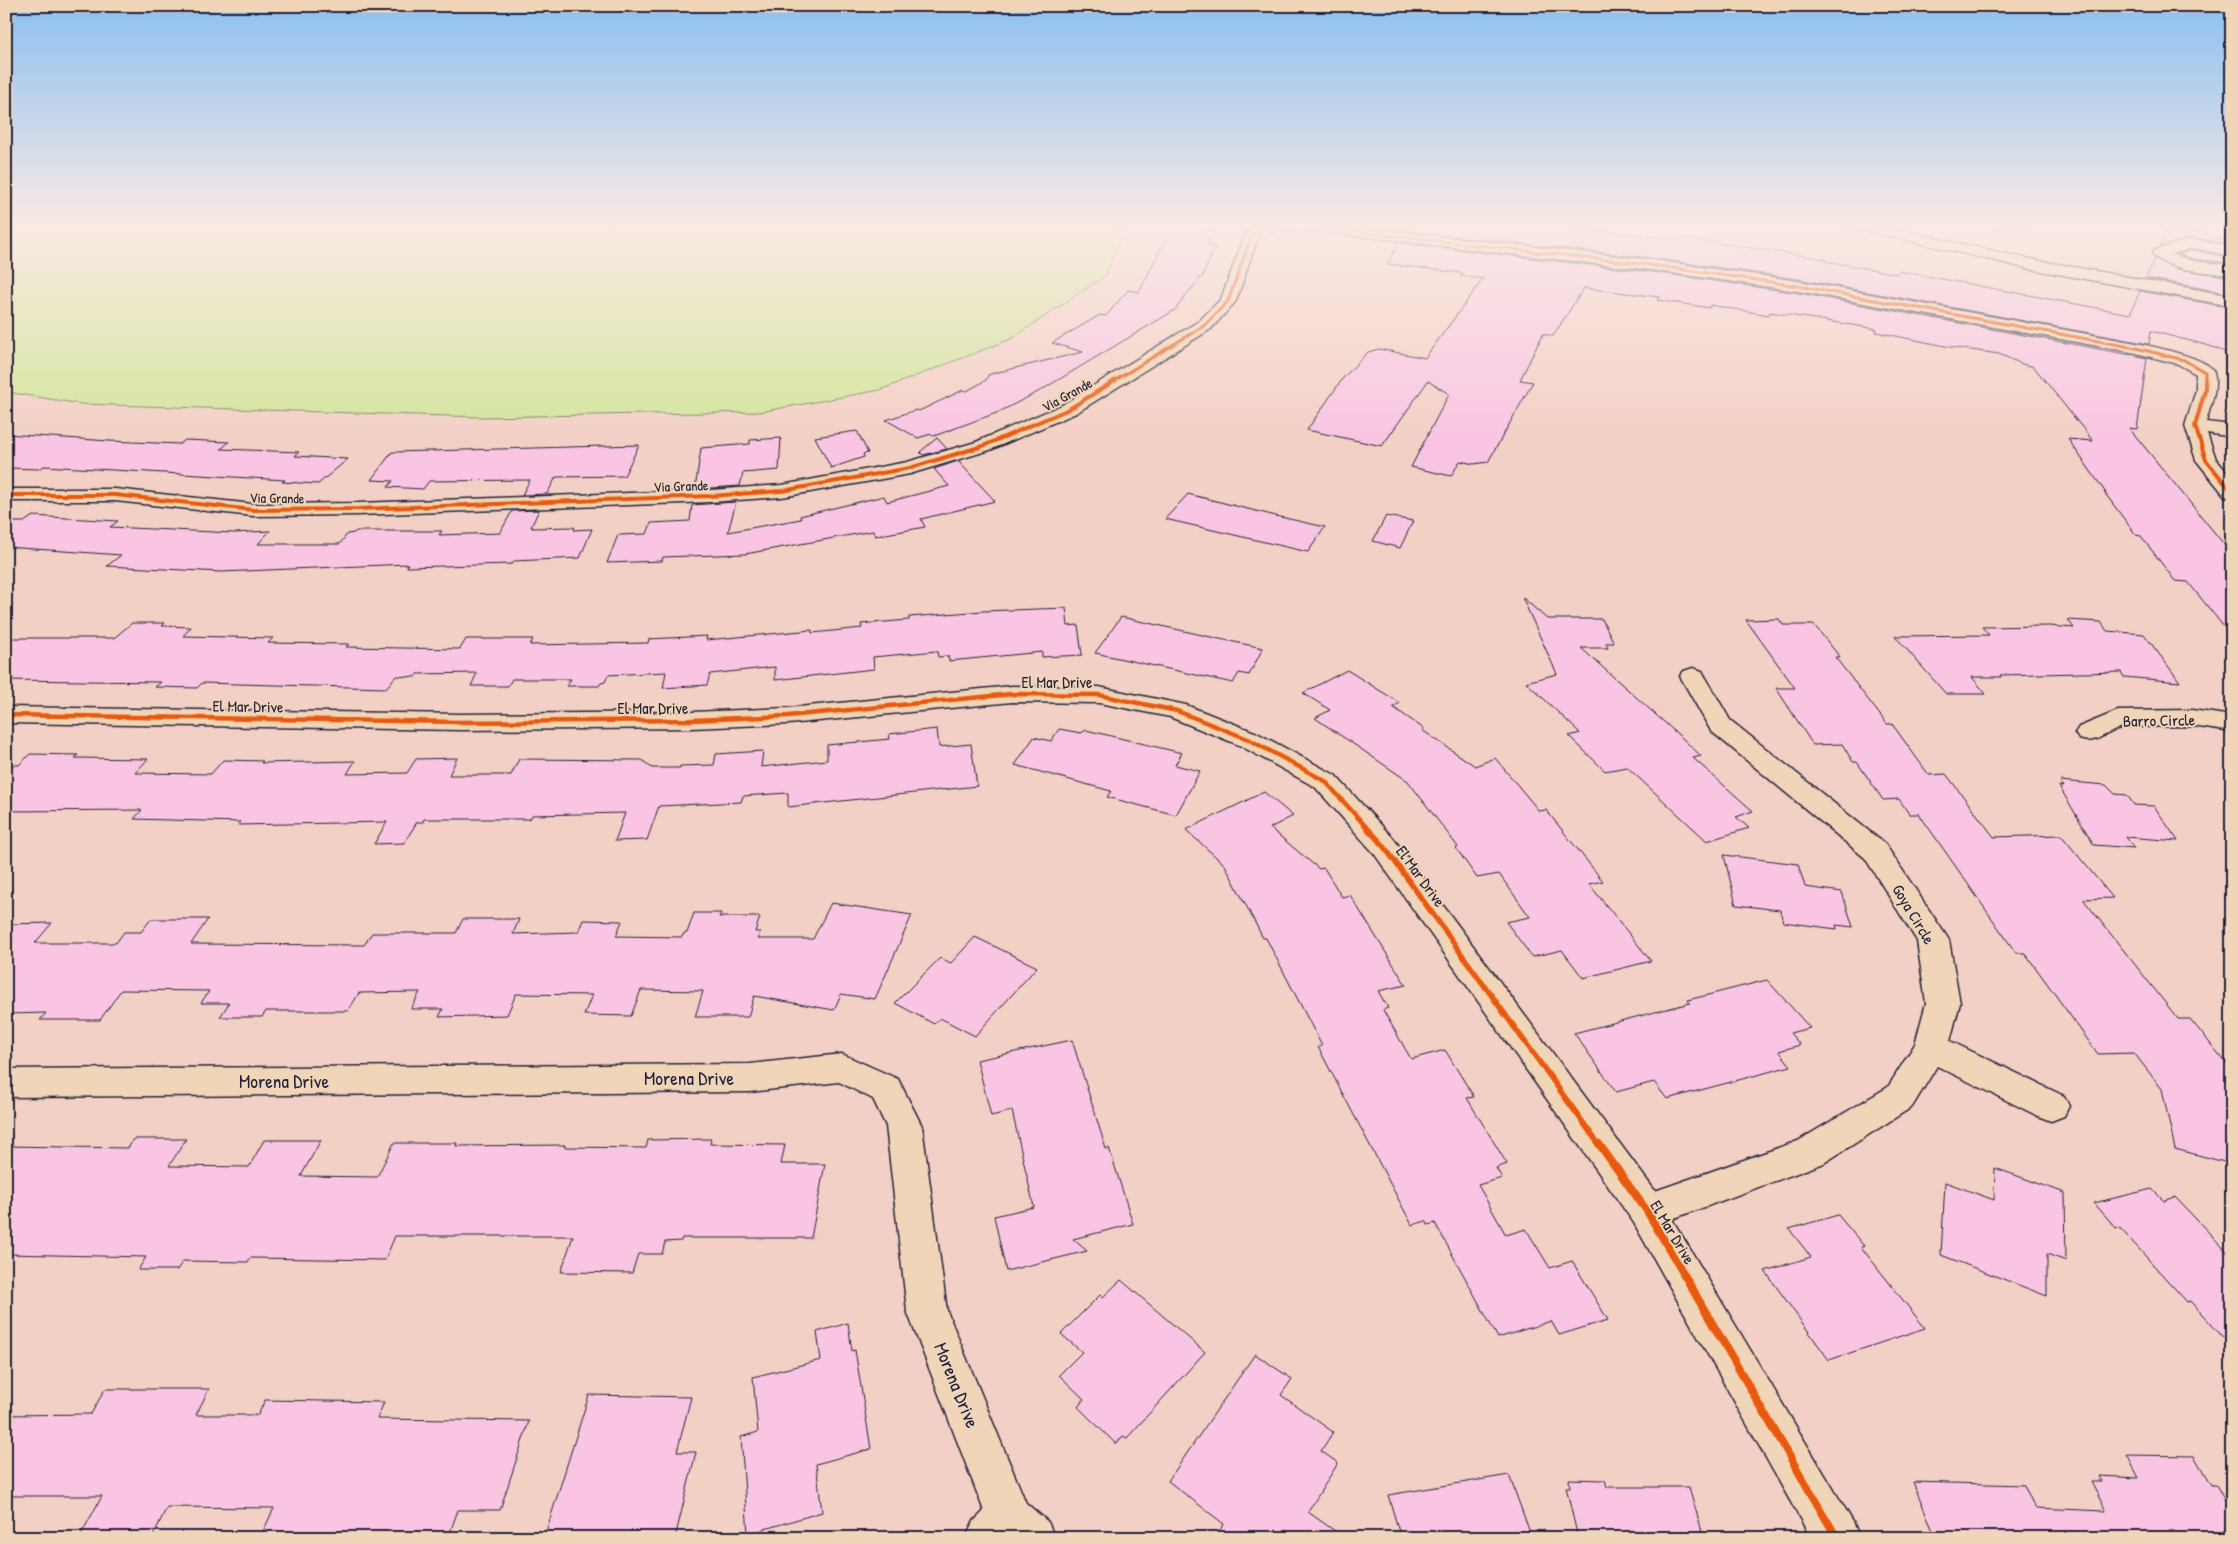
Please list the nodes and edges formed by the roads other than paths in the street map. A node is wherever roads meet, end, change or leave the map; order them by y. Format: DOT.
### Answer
graph roads {
  1 [pos="1230,296"];
  2 [pos="1858,296"];
  3 [pos="2200,296"];
  4 [pos="2232,302"];
  5 [pos="2195,426"];
  6 [pos="2232,431"];
  7 [pos="2232,492"];
  8 [pos="6,494"];
  9 [pos="1693,676"];
  10 [pos="6,715"];
  11 [pos="2232,724"];
  12 [pos="2088,733"];
  13 [pos="1931,1047"];
  14 [pos="6,1083"];
  15 [pos="2051,1106"];
  16 [pos="1647,1211"];
  17 [pos="1011,1532"];
  18 [pos="1837,1538"];
  1 -- 8 [label="street, Via Grande"];
  2 -- 5 [label="street, Via Grande"];
  3 -- 4 [label="street"];
  5 -- 6 [label="street"];
  5 -- 7 [label="street"];
  9 -- 13 [label="street, Goya Circle"];
  10 -- 16 [label="street, El Mar Drive"];
  11 -- 12 [label="street, Barro Circle"];
  13 -- 15 [label="street"];
  13 -- 16 [label="street, Goya Circle"];
  14 -- 17 [label="street, Morena Drive"];
  16 -- 18 [label="street, El Mar Drive"];
}
